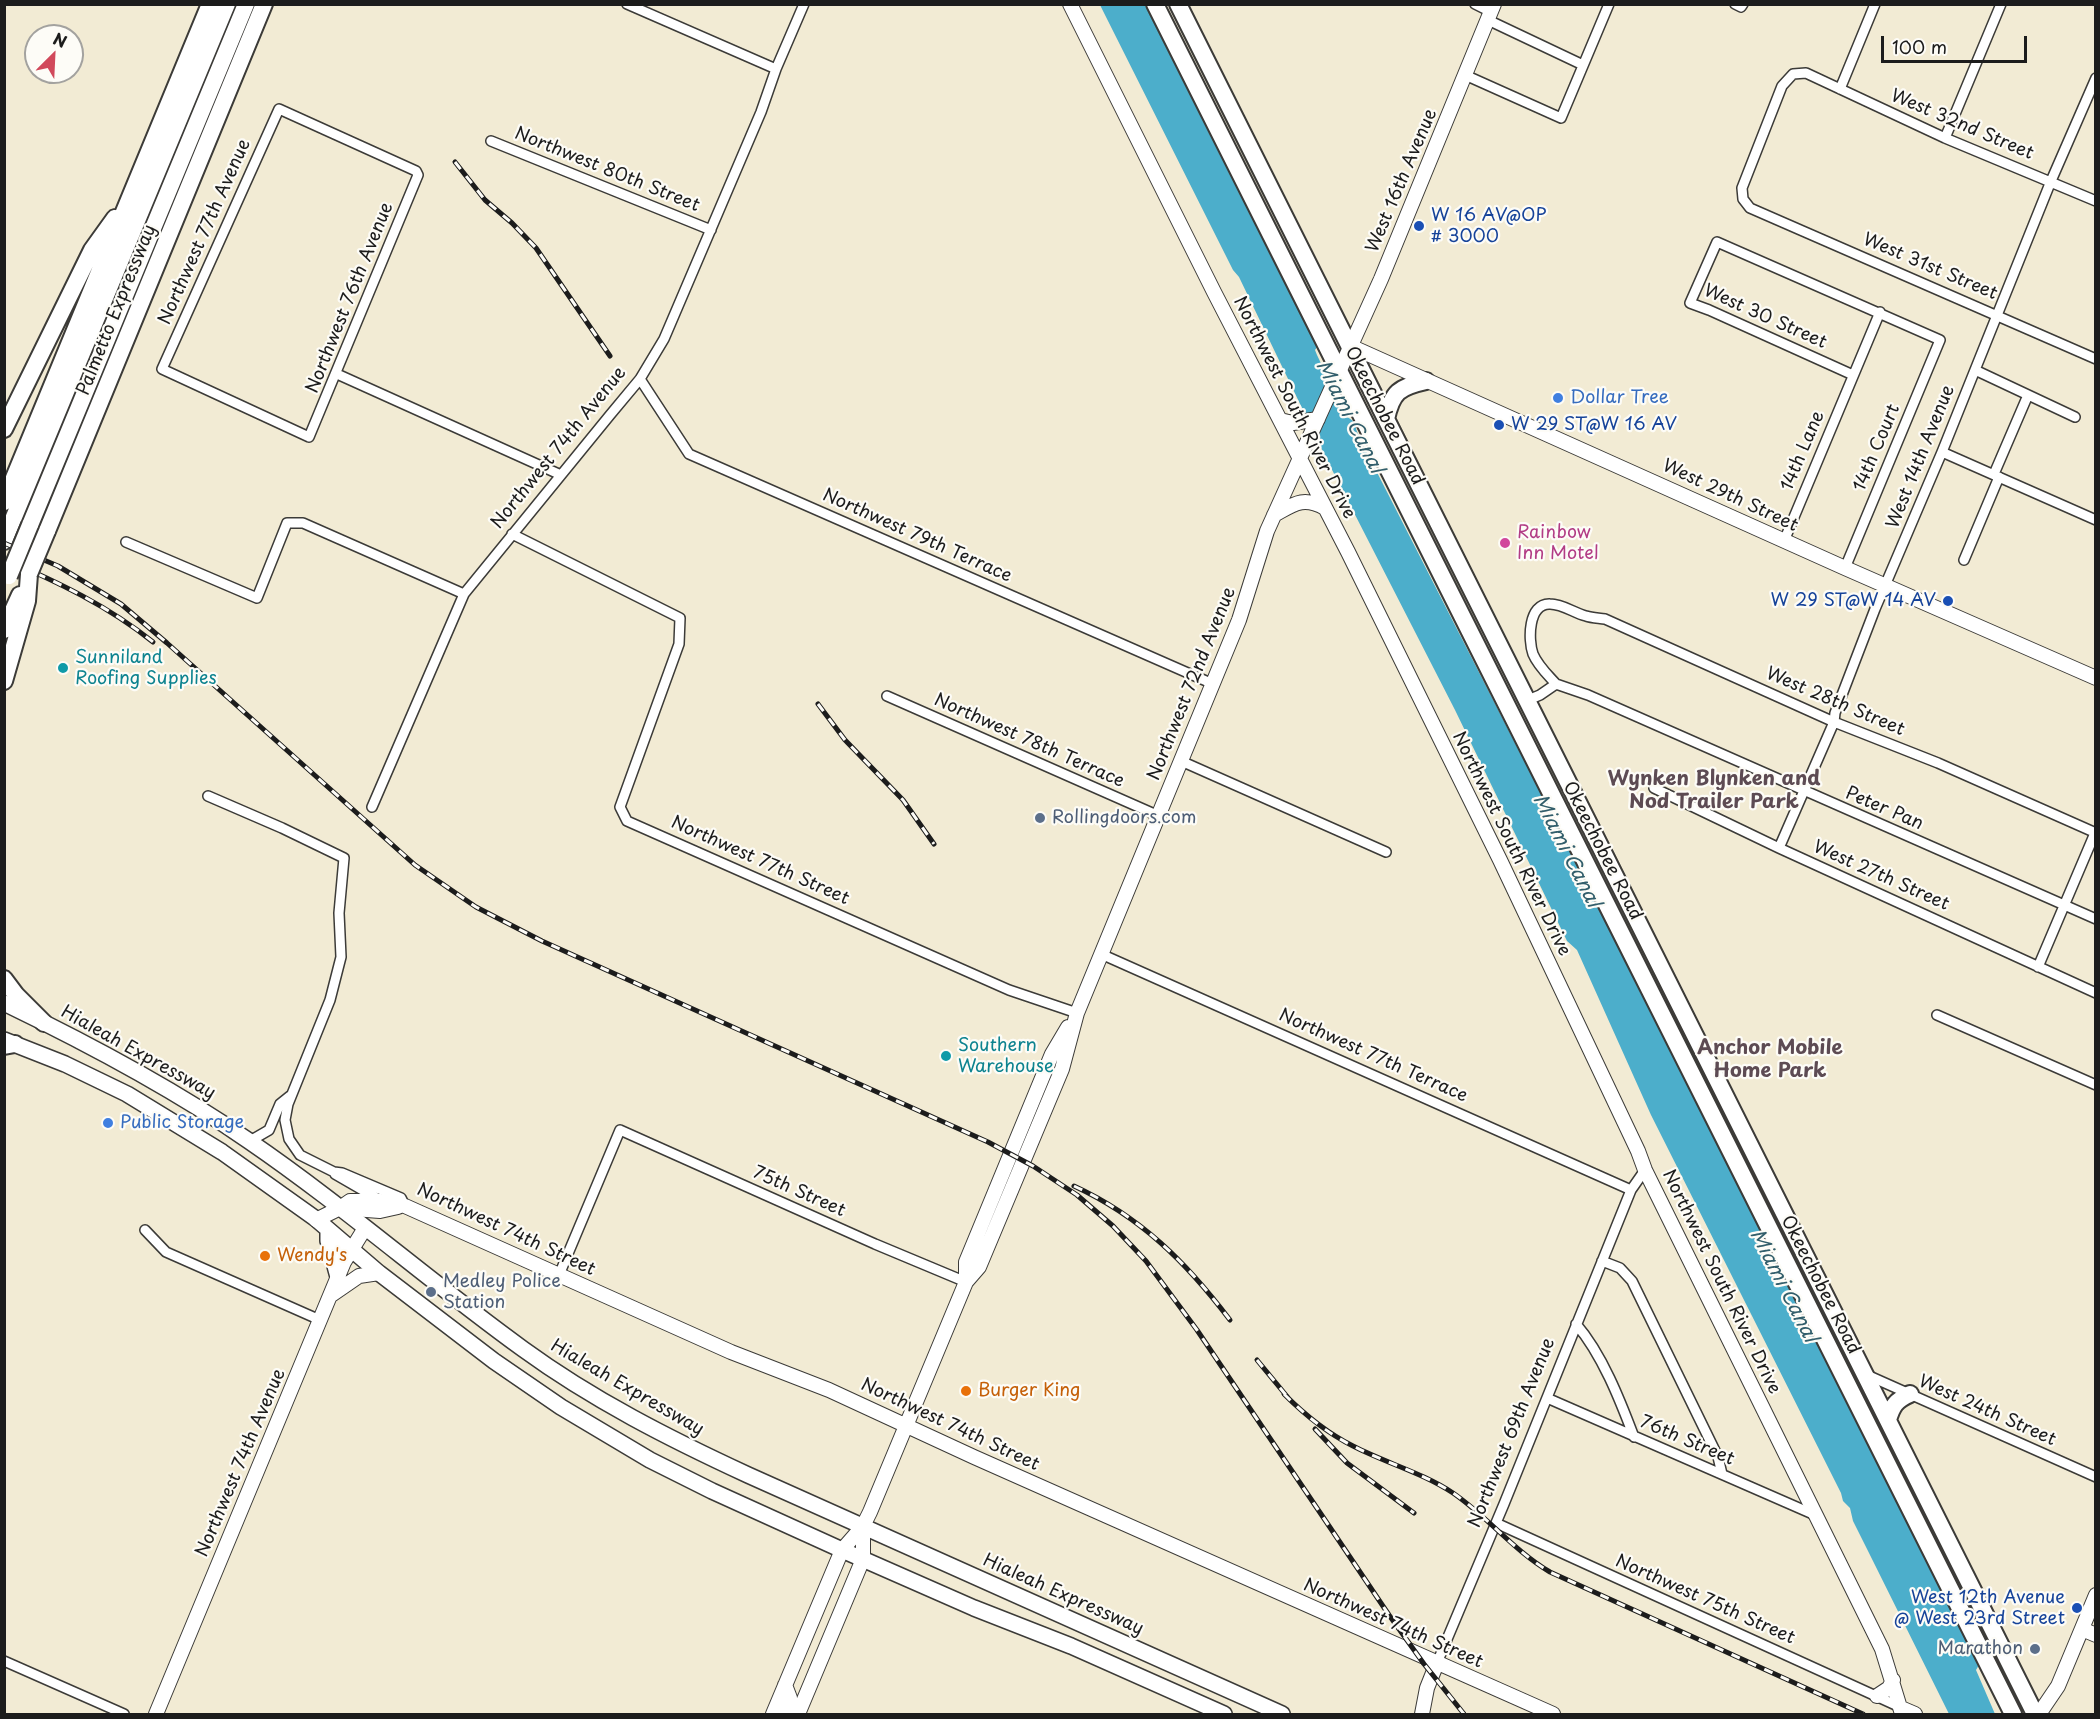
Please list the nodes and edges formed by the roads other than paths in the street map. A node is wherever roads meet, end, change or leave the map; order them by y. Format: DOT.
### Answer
graph roads {
  1 [pos="210,4"];
  2 [pos="227,4"];
  3 [pos="246,4"];
  4 [pos="264,4"];
  5 [pos="627,4"];
  6 [pos="804,4"];
  7 [pos="1070,4"];
  8 [pos="1155,4"];
  9 [pos="1178,4"];
  10 [pos="1475,4"];
  11 [pos="1609,4"];
  12 [pos="1735,4"];
  13 [pos="1743,4"];
  14 [pos="1875,4"];
  15 [pos="2001,4"];
  16 [pos="1491,12"];
  17 [pos="1583,65"];
  18 [pos="776,69"];
  19 [pos="1465,75"];
  20 [pos="2096,78"];
  21 [pos="1840,89"];
  22 [pos="1945,138"];
  23 [pos="491,141"];
  24 [pos="416,171"];
  25 [pos="2051,181"];
  26 [pos="131,195"];
  27 [pos="2096,201"];
  28 [pos="1750,208"];
  29 [pos="711,230"];
  30 [pos="1880,312"];
  31 [pos="1996,314"];
  32 [pos="1350,346"];
  33 [pos="2096,359"];
  34 [pos="1975,370"];
  35 [pos="337,374"];
  36 [pos="1853,375"];
  37 [pos="1336,376"];
  38 [pos="640,380"];
  39 [pos="1426,381"];
  40 [pos="2028,395"];
  41 [pos="2075,417"];
  42 [pos="1318,419"];
  43 [pos="1386,419"];
  44 [pos="1287,422"];
  45 [pos="4,429"];
  46 [pos="309,437"];
  47 [pos="1942,452"];
  48 [pos="1300,459"];
  49 [pos="561,475"];
  50 [pos="1997,476"];
  51 [pos="4,502"];
  52 [pos="1325,508"];
  53 [pos="1274,515"];
  54 [pos="2096,520"];
  55 [pos="512,534"];
  56 [pos="4,541"];
  57 [pos="1784,541"];
  58 [pos="126,542"];
  59 [pos="1964,560"];
  60 [pos="1845,568"];
  61 [pos="28,580"];
  62 [pos="7,582"];
  63 [pos="1885,586"];
  64 [pos="464,594"];
  65 [pos="4,630"];
  66 [pos="2096,678"];
  67 [pos="4,681"];
  68 [pos="1213,684"];
  69 [pos="1556,684"];
  70 [pos="887,696"];
  71 [pos="1528,700"];
  72 [pos="1834,722"];
  73 [pos="1181,761"];
  74 [pos="1654,788"];
  75 [pos="1803,792"];
  76 [pos="208,796"];
  77 [pos="372,807"];
  78 [pos="1159,816"];
  79 [pos="2095,833"];
  80 [pos="1779,848"];
  81 [pos="1386,852"];
  82 [pos="2064,904"];
  83 [pos="2096,919"];
  84 [pos="1101,954"];
  85 [pos="2038,966"];
  86 [pos="4,979"];
  87 [pos="2096,993"];
  88 [pos="4,1003"];
  89 [pos="1077,1013"];
  90 [pos="1937,1015"];
  91 [pos="44,1023"];
  92 [pos="8,1043"];
  93 [pos="2096,1085"];
  94 [pos="292,1095"];
  95 [pos="250,1142"];
  96 [pos="1646,1170"];
  97 [pos="334,1172"];
  98 [pos="1631,1190"];
  99 [pos="395,1205"];
  100 [pos="340,1209"];
  101 [pos="322,1225"];
  102 [pos="364,1228"];
  103 [pos="145,1230"];
  104 [pos="351,1250"];
  105 [pos="1602,1261"];
  106 [pos="380,1273"];
  107 [pos="559,1275"];
  108 [pos="338,1277"];
  109 [pos="966,1282"];
  110 [pos="330,1296"];
  111 [pos="320,1320"];
  112 [pos="1576,1324"];
  113 [pos="1827,1344"];
  114 [pos="1865,1374"];
  115 [pos="1910,1394"];
  116 [pos="1546,1398"];
  117 [pos="1888,1420"];
  118 [pos="906,1425"];
  119 [pos="1634,1437"];
  120 [pos="1722,1474"];
  121 [pos="2096,1477"];
  122 [pos="1815,1515"];
  123 [pos="1496,1523"];
  124 [pos="864,1526"];
  125 [pos="842,1550"];
  126 [pos="863,1559"];
  127 [pos="2096,1595"];
  128 [pos="2082,1629"];
  129 [pos="2096,1635"];
  130 [pos="4,1660"];
  131 [pos="1437,1663"];
  132 [pos="1893,1680"];
  133 [pos="786,1685"];
  134 [pos="1877,1696"];
  135 [pos="1901,1711"];
  136 [pos="124,1714"];
  137 [pos="156,1714"];
  138 [pos="773,1714"];
  139 [pos="787,1714"];
  140 [pos="798,1714"];
  141 [pos="1224,1714"];
  142 [pos="1282,1714"];
  143 [pos="1422,1714"];
  144 [pos="1553,1714"];
  145 [pos="1915,1714"];
  146 [pos="2013,1714"];
  147 [pos="2037,1714"];
  1 -- 26 [label="highway, Palmetto Expressway"];
  2 -- 56 [label="highway"];
  3 -- 62 [label="highway, bridge"];
  4 -- 61 [label="highway, Palmetto Expressway, bridge"];
  5 -- 18 [label="street"];
  6 -- 18 [label="street, Northwest 74th Avenue"];
  7 -- 44 [label="street, Northwest South River Drive"];
  8 -- 37 [label="highway, Okeechobee Road"];
  9 -- 32 [label="highway, Okeechobee Road"];
  10 -- 16 [label="street"];
  11 -- 17 [label="street"];
  12 -- 13 [label="street"];
  14 -- 21 [label="street"];
  15 -- 22 [label="street"];
  16 -- 17 [label="street"];
  16 -- 19 [label="street, West 16th Avenue"];
  17 -- 19 [label="street"];
  18 -- 29 [label="street, Northwest 74th Avenue"];
  19 -- 32 [label="street, West 16th Avenue"];
  20 -- 25 [label="street, West 14th Avenue"];
  21 -- 22 [label="street, West 32nd Street"];
  21 -- 28 [label="street, West 32nd Street"];
  22 -- 25 [label="street, West 32nd Street"];
  23 -- 29 [label="street, Northwest 80th Street"];
  24 -- 35 [label="street, Northwest 76th Avenue"];
  24 -- 46 [label="street, Northwest 77th Avenue"];
  25 -- 27 [label="street, West 32nd Street"];
  25 -- 31 [label="street, West 14th Avenue"];
  26 -- 45 [label="highway"];
  26 -- 51 [label="highway, Palmetto Expressway"];
  28 -- 31 [label="street, West 31st Street"];
  29 -- 38 [label="street, Northwest 74th Avenue"];
  30 -- 36 [label="street, 14th Lane"];
  30 -- 36 [label="street, West 30 Street"];
  30 -- 60 [label="street, 14th Court"];
  31 -- 33 [label="street, West 31st Street"];
  31 -- 34 [label="street, West 14th Avenue"];
  32 -- 37 [label="street, West 16th Avenue"];
  32 -- 39 [label="street, West 29th Street"];
  32 -- 43 [label="highway, Okeechobee Road"];
  34 -- 40 [label="street"];
  34 -- 47 [label="street, West 14th Avenue"];
  35 -- 46 [label="street, Northwest 76th Avenue"];
  35 -- 49 [label="street"];
  36 -- 57 [label="street, 14th Lane"];
  37 -- 42 [label="street, Northwest 72nd Avenue"];
  37 -- 113 [label="highway, Okeechobee Road"];
  38 -- 49 [label="street, Northwest 74th Avenue"];
  38 -- 68 [label="street, Northwest 79th Terrace"];
  39 -- 43 [label="highway"];
  39 -- 57 [label="street, West 29th Street"];
  40 -- 41 [label="street"];
  40 -- 50 [label="street"];
  42 -- 44 [label="street"];
  42 -- 48 [label="street, Northwest 72nd Avenue"];
  43 -- 71 [label="highway, Okeechobee Road"];
  44 -- 48 [label="street, Northwest South River Drive"];
  47 -- 50 [label="street"];
  47 -- 63 [label="street, West 14th Avenue"];
  48 -- 52 [label="street, Northwest South River Drive"];
  48 -- 53 [label="street, Northwest 72nd Avenue"];
  49 -- 55 [label="street, Northwest 74th Avenue"];
  50 -- 54 [label="street"];
  50 -- 59 [label="street"];
  52 -- 53 [label="street"];
  52 -- 96 [label="street, Northwest South River Drive"];
  53 -- 68 [label="street, Northwest 72nd Avenue"];
  55 -- 64 [label="street, Northwest 74th Avenue"];
  55 -- 89 [label="street, Northwest 77th Street"];
  57 -- 60 [label="street, West 29th Street"];
  58 -- 64 [label="street"];
  60 -- 63 [label="street, West 29th Street"];
  61 -- 65 [label="highway, Palmetto Expressway"];
  61 -- 67 [label="highway"];
  63 -- 66 [label="street, West 29th Street"];
  63 -- 72 [label="street, West 14th Avenue"];
  64 -- 77 [label="street, Northwest 74th Avenue"];
  68 -- 73 [label="street, Northwest 72nd Avenue"];
  69 -- 71 [label="street"];
  69 -- 72 [label="street, West 28th Street"];
  69 -- 75 [label="street, Peter Pan"];
  70 -- 78 [label="street, Northwest 78th Terrace"];
  71 -- 114 [label="highway, Okeechobee Road"];
  72 -- 75 [label="street, West 14th Avenue"];
  72 -- 79 [label="street, West 28th Street"];
  73 -- 78 [label="street, Northwest 72nd Avenue"];
  73 -- 81 [label="street"];
  74 -- 80 [label="street, West 27th Street"];
  75 -- 80 [label="street, West 14th Avenue"];
  75 -- 82 [label="street, Peter Pan"];
  76 -- 94 [label="street"];
  78 -- 84 [label="street, Northwest 72nd Avenue"];
  79 -- 82 [label="street"];
  80 -- 85 [label="street, West 27th Street"];
  82 -- 83 [label="street, Peter Pan"];
  82 -- 85 [label="street"];
  84 -- 89 [label="street, Northwest 72nd Avenue"];
  84 -- 98 [label="street, Northwest 77th Terrace"];
  85 -- 87 [label="street, West 27th Street"];
  86 -- 91 [label="highway"];
  88 -- 91 [label="main road, Hialeah Expressway"];
  89 -- 109 [label="street, Northwest 72nd Avenue"];
  90 -- 93 [label="street"];
  91 -- 95 [label="main road, Hialeah Expressway"];
  92 -- 101 [label="main road"];
  94 -- 95 [label="street"];
  94 -- 97 [label="street, Northwest 74th Street"];
  95 -- 100 [label="main road, Hialeah Expressway"];
  96 -- 98 [label="street, Northwest 69th Avenue"];
  96 -- 122 [label="street, Northwest South River Drive"];
  97 -- 99 [label="street, Northwest 74th Street"];
  97 -- 99 [label="street, Northwest 74th Street"];
  98 -- 105 [label="street, Northwest 69th Avenue"];
  99 -- 100 [label="street"];
  99 -- 107 [label="street, Northwest 74th Street"];
  100 -- 101 [label="street"];
  100 -- 102 [label="main road, Hialeah Expressway"];
  101 -- 104 [label="main road"];
  101 -- 108 [label="main road"];
  102 -- 104 [label="street, Northwest 74th Avenue"];
  102 -- 124 [label="main road, Hialeah Expressway"];
  103 -- 111 [label="street"];
  104 -- 106 [label="main road"];
  104 -- 108 [label="street, Northwest 74th Avenue"];
  105 -- 112 [label="street, Northwest 69th Avenue"];
  105 -- 120 [label="street"];
  106 -- 110 [label="street"];
  106 -- 125 [label="main road"];
  107 -- 109 [label="street, 75th Street"];
  107 -- 118 [label="street, Northwest 74th Street"];
  108 -- 110 [label="street, Northwest 74th Avenue"];
  109 -- 118 [label="street, Northwest 72nd Avenue"];
  110 -- 111 [label="street, Northwest 74th Avenue"];
  111 -- 137 [label="street, Northwest 74th Avenue"];
  112 -- 116 [label="street, Northwest 69th Avenue"];
  112 -- 119 [label="street"];
  113 -- 114 [label="highway"];
  113 -- 146 [label="highway, Okeechobee Road"];
  114 -- 115 [label="street, West 24th Street"];
  114 -- 117 [label="highway, Okeechobee Road"];
  115 -- 117 [label="highway"];
  115 -- 121 [label="street, West 24th Street"];
  116 -- 119 [label="street, 76th Street"];
  116 -- 123 [label="street, Northwest 69th Avenue"];
  117 -- 147 [label="highway, Okeechobee Road"];
  118 -- 124 [label="street, Northwest 72nd Avenue"];
  118 -- 131 [label="street, Northwest 74th Street"];
  119 -- 120 [label="street, 76th Street"];
  120 -- 122 [label="street, 76th Street"];
  122 -- 132 [label="street, Northwest South River Drive"];
  123 -- 131 [label="street, Northwest 69th Avenue"];
  123 -- 134 [label="street, Northwest 75th Street"];
  124 -- 125 [label="street, Northwest 72nd Avenue"];
  124 -- 126 [label="street, Northwest 72nd Avenue"];
  124 -- 142 [label="main road, Hialeah Expressway"];
  125 -- 126 [label="main road"];
  125 -- 133 [label="street, Northwest 72nd Avenue"];
  126 -- 140 [label="street, Northwest 72nd Avenue"];
  126 -- 141 [label="main road"];
  127 -- 128 [label="street"];
  128 -- 129 [label="street"];
  128 -- 147 [label="street"];
  130 -- 136 [label="street"];
  131 -- 143 [label="street, Northwest 69th Avenue"];
  131 -- 144 [label="street, Northwest 74th Street"];
  132 -- 134 [label="street"];
  132 -- 135 [label="street, Northwest South River Drive"];
  133 -- 138 [label="street, Northwest 72nd Avenue"];
  133 -- 139 [label="street"];
  134 -- 135 [label="street, Northwest 75th Street"];
  135 -- 145 [label="street"];
}
